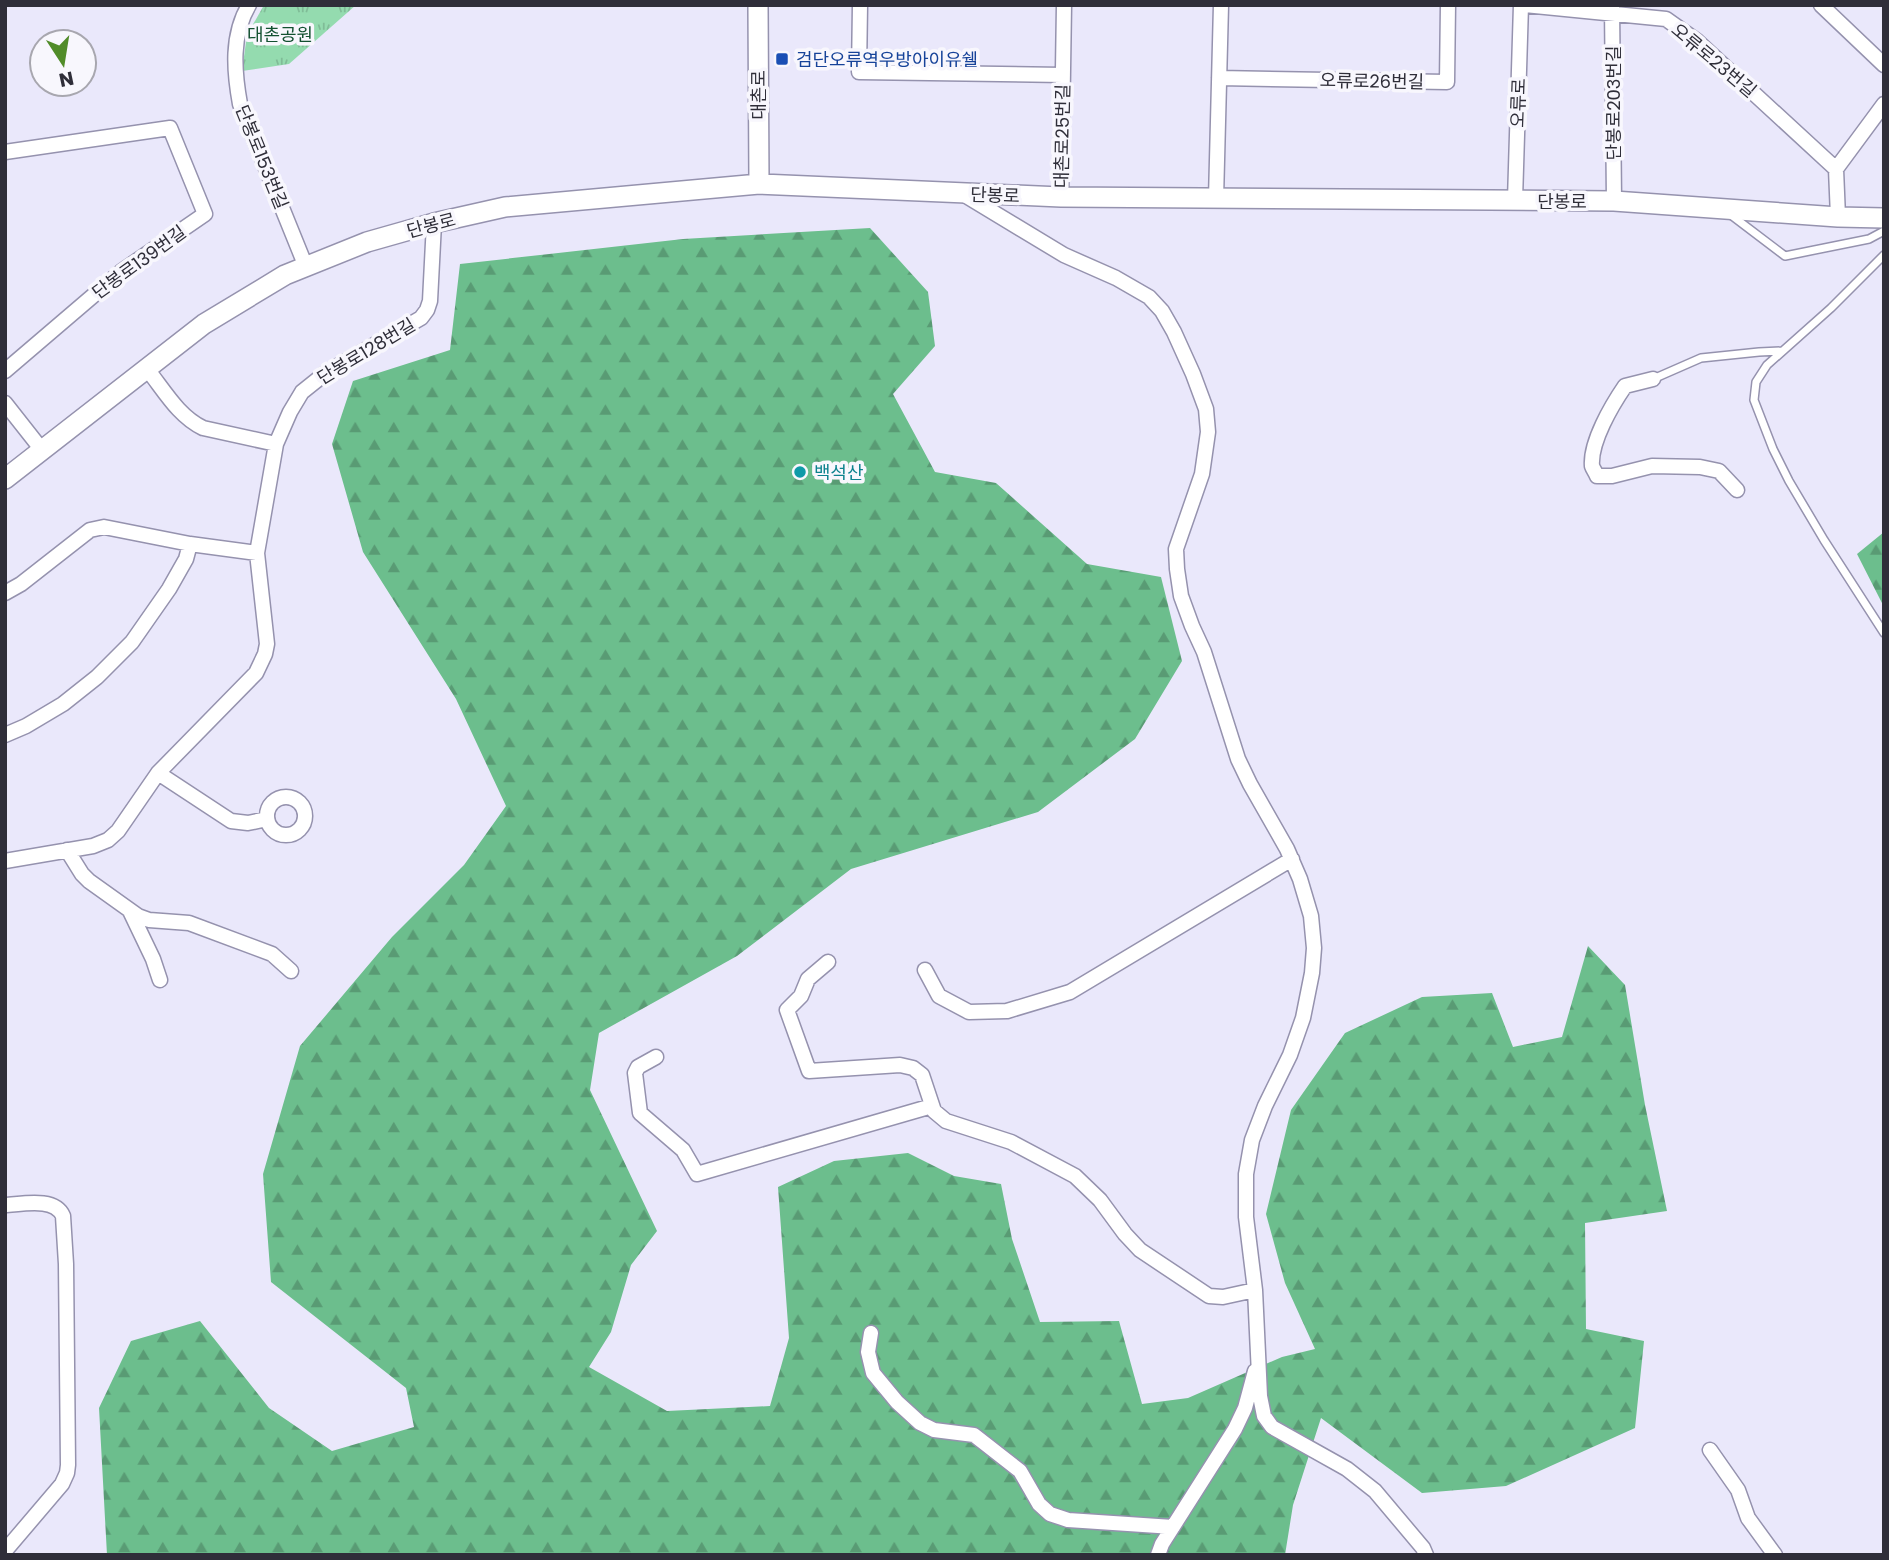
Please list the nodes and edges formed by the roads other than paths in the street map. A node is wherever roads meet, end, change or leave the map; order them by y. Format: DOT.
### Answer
graph roads {
  1 [pos="249,5"];
  2 [pos="758,5"];
  3 [pos="860,5"];
  4 [pos="1064,5"];
  5 [pos="1221,5"];
  6 [pos="1448,5"];
  7 [pos="1522,5"];
  8 [pos="1821,5"];
  9 [pos="1612,10"];
  10 [pos="1884,65"];
  11 [pos="1063,75"];
  12 [pos="1219,78"];
  13 [pos="1884,104"];
  14 [pos="5,152"];
  15 [pos="1836,169"];
  16 [pos="759,184"];
  17 [pos="963,193"];
  18 [pos="1060,197"];
  19 [pos="1216,199"];
  20 [pos="1515,201"];
  21 [pos="1614,201"];
  22 [pos="1722,209"];
  23 [pos="1838,216"];
  24 [pos="1884,218"];
  25 [pos="434,223"];
  26 [pos="1884,231"];
  27 [pos="1884,255"];
  28 [pos="306,267"];
  29 [pos="1783,351"];
  30 [pos="147,369"];
  31 [pos="5,371"];
  32 [pos="1653,379"];
  33 [pos="5,403"];
  34 [pos="276,444"];
  35 [pos="42,450"];
  36 [pos="5,479"];
  37 [pos="1737,491"];
  38 [pos="190,544"];
  39 [pos="257,553"];
  40 [pos="5,593"];
  41 [pos="1884,633"];
  42 [pos="5,735"];
  43 [pos="158,773"];
  44 [pos="267,819"];
  45 [pos="67,850"];
  46 [pos="1292,859"];
  47 [pos="5,861"];
  48 [pos="130,911"];
  49 [pos="828,962"];
  50 [pos="925,970"];
  51 [pos="291,971"];
  52 [pos="160,980"];
  53 [pos="656,1057"];
  54 [pos="932,1106"];
  55 [pos="5,1205"];
  56 [pos="1255,1290"];
  57 [pos="871,1333"];
  58 [pos="1258,1360"];
  59 [pos="1710,1450"];
  60 [pos="1173,1527"];
  61 [pos="5,1551"];
  62 [pos="1158,1555"];
  63 [pos="1426,1555"];
  64 [pos="1775,1555"];
  1 -- 28 [label="street, 단봉로153번길"];
  2 -- 16 [label="street, 대촌로"];
  3 -- 11 [label="street, 대촌로25번길"];
  4 -- 11 [label="street, 대촌로25번길"];
  5 -- 12 [label="street"];
  6 -- 12 [label="street, 오류로26번길"];
  7 -- 9 [label="street, 오류로23번길"];
  7 -- 20 [label="street, 오류로"];
  8 -- 10 [label="street"];
  9 -- 15 [label="street, 오류로23번길"];
  9 -- 21 [label="street, 단봉로203번길"];
  11 -- 18 [label="street, 대촌로25번길"];
  12 -- 19 [label="street"];
  13 -- 15 [label="street"];
  14 -- 31 [label="street, 단봉로139번길"];
  15 -- 23 [label="street"];
  16 -- 17 [label="street, 단봉로"];
  16 -- 25 [label="street, 단봉로"];
  17 -- 18 [label="street, 단봉로"];
  17 -- 46 [label="street"];
  18 -- 19 [label="street, 단봉로"];
  19 -- 20 [label="street, 단봉로"];
  20 -- 21 [label="street, 단봉로"];
  21 -- 22 [label="street, 단봉로"];
  22 -- 23 [label="street, 단봉로"];
  22 -- 26 [label="lane"];
  23 -- 24 [label="street, 단봉로"];
  25 -- 28 [label="street, 단봉로"];
  25 -- 34 [label="street, 단봉로128번길"];
  27 -- 29 [label="lane"];
  28 -- 30 [label="street, 단봉로"];
  29 -- 32 [label="lane"];
  29 -- 41 [label="lane"];
  30 -- 34 [label="street"];
  30 -- 35 [label="street, 단봉로"];
  32 -- 37 [label="street"];
  33 -- 35 [label="street"];
  34 -- 39 [label="street, 단봉로128번길"];
  35 -- 36 [label="street, 단봉로"];
  38 -- 39 [label="street"];
  38 -- 40 [label="street"];
  38 -- 42 [label="street"];
  39 -- 43 [label="street, 단봉로128번길"];
  43 -- 44 [label="street"];
  43 -- 45 [label="street, 단봉로128번길"];
  45 -- 47 [label="street, 단봉로128번길"];
  45 -- 48 [label="street"];
  46 -- 50 [label="street"];
  46 -- 56 [label="street"];
  48 -- 51 [label="street"];
  48 -- 52 [label="street"];
  49 -- 54 [label="street"];
  53 -- 54 [label="street"];
  54 -- 56 [label="street"];
  55 -- 61 [label="street"];
  56 -- 58 [label="street"];
  57 -- 60 [label="street"];
  58 -- 60 [label="street"];
  58 -- 63 [label="street"];
  59 -- 64 [label="street"];
  60 -- 62 [label="street"];
}
